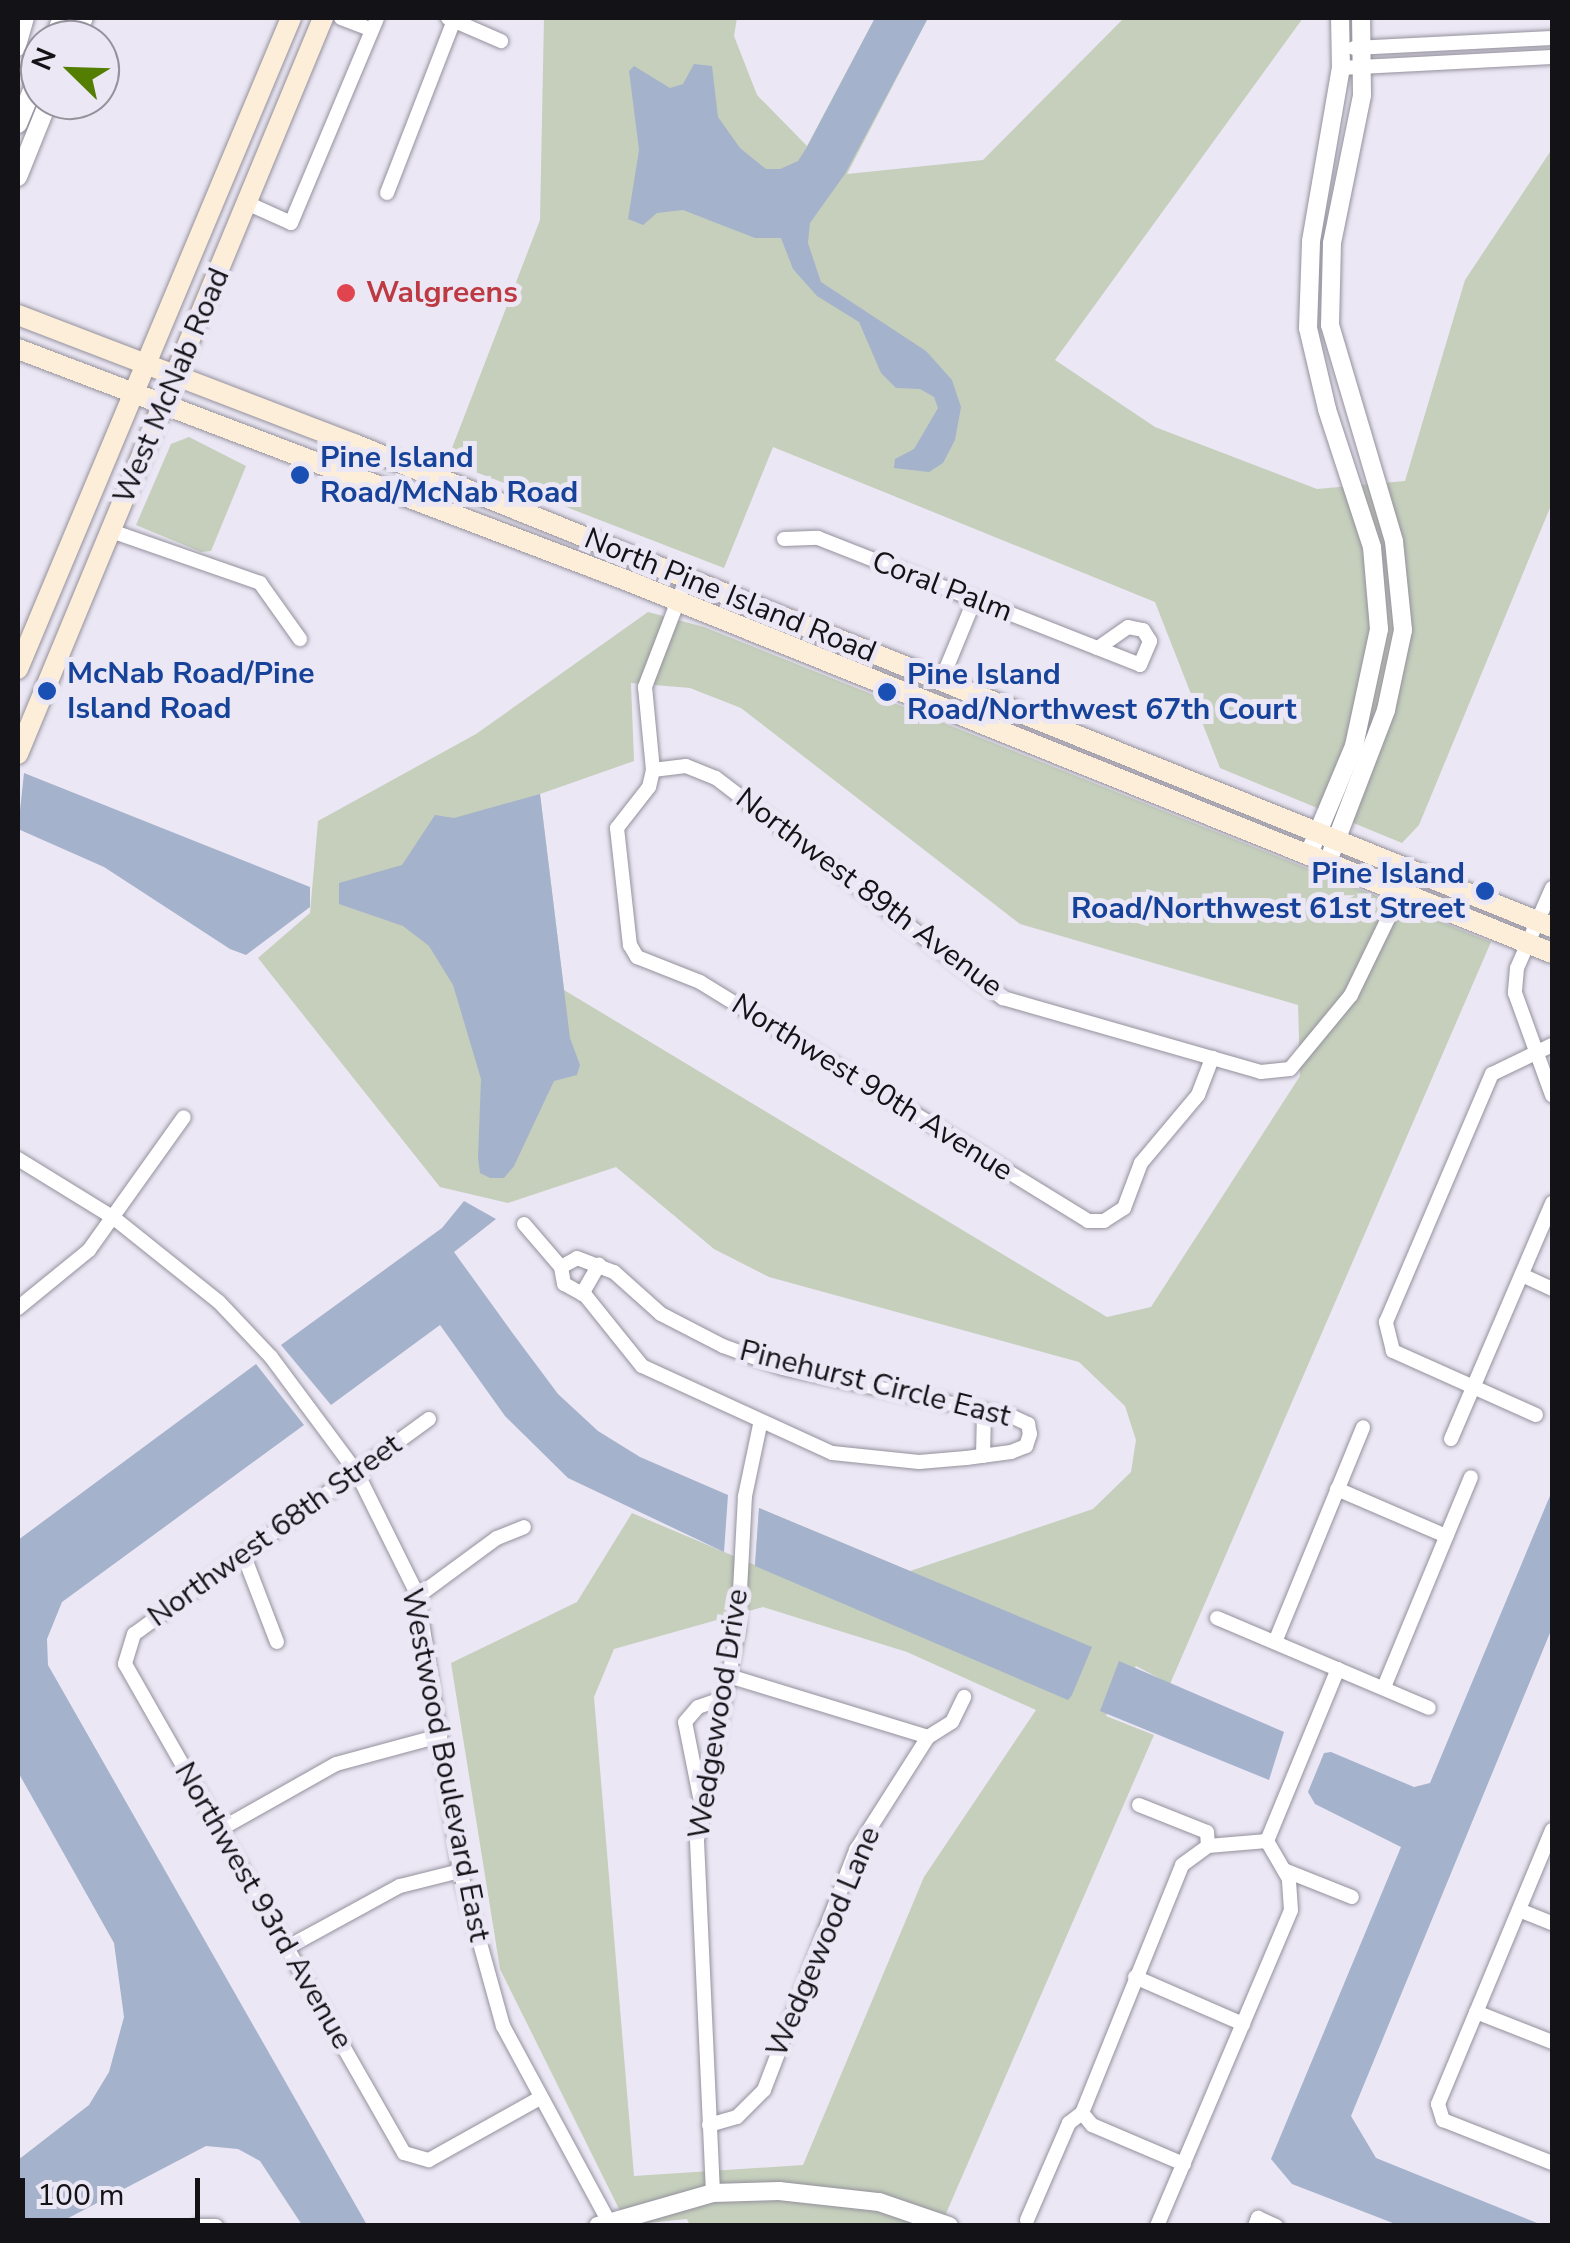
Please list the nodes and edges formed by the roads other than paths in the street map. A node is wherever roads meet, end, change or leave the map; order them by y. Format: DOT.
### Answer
graph roads {
  1 [pos="26,18"];
  2 [pos="292,18"];
  3 [pos="322,18"];
  4 [pos="341,18"];
  5 [pos="1340,18"];
  6 [pos="1361,18"];
  7 [pos="451,19"];
  8 [pos="373,23"];
  9 [pos="1552,38"];
  10 [pos="501,41"];
  11 [pos="1344,48"];
  12 [pos="18,49"];
  13 [pos="1364,57"];
  14 [pos="1552,57"];
  15 [pos="1342,68"];
  16 [pos="23,128"];
  17 [pos="18,176"];
  18 [pos="387,193"];
  19 [pos="249,204"];
  20 [pos="18,315"];
  21 [pos="18,349"];
  22 [pos="148,362"];
  23 [pos="178,374"];
  24 [pos="134,392"];
  25 [pos="166,406"];
  26 [pos="111,531"];
  27 [pos="784,539"];
  28 [pos="687,579"];
  29 [pos="678,601"];
  30 [pos="974,602"];
  31 [pos="300,640"];
  32 [pos="1098,648"];
  33 [pos="18,668"];
  34 [pos="941,681"];
  35 [pos="18,754"];
  36 [pos="653,770"];
  37 [pos="1327,837"];
  38 [pos="1318,860"];
  39 [pos="1552,888"];
  40 [pos="1401,892"];
  41 [pos="1546,924"];
  42 [pos="1528,942"];
  43 [pos="1552,952"];
  44 [pos="1552,1045"];
  45 [pos="1534,1054"];
  46 [pos="1212,1058"];
  47 [pos="1552,1094"];
  48 [pos="184,1117"];
  49 [pos="18,1158"];
  50 [pos="1552,1203"];
  51 [pos="114,1218"];
  52 [pos="524,1224"];
  53 [pos="599,1265"];
  54 [pos="561,1268"];
  55 [pos="1522,1275"];
  56 [pos="1552,1290"];
  57 [pos="582,1294"];
  58 [pos="18,1308"];
  59 [pos="1475,1386"];
  60 [pos="984,1412"];
  61 [pos="1536,1414"];
  62 [pos="429,1419"];
  63 [pos="760,1425"];
  64 [pos="1363,1426"];
  65 [pos="1451,1439"];
  66 [pos="983,1456"];
  67 [pos="357,1473"];
  68 [pos="1472,1477"];
  69 [pos="1337,1489"];
  70 [pos="524,1527"];
  71 [pos="1446,1536"];
  72 [pos="244,1556"];
  73 [pos="418,1596"];
  74 [pos="1217,1618"];
  75 [pos="276,1642"];
  76 [pos="1274,1642"];
  77 [pos="126,1647"];
  78 [pos="1338,1668"];
  79 [pos="729,1676"];
  80 [pos="1384,1687"];
  81 [pos="964,1697"];
  82 [pos="724,1698"];
  83 [pos="1430,1708"];
  84 [pos="440,1736"];
  85 [pos="928,1737"];
  86 [pos="702,1804"];
  87 [pos="1139,1805"];
  88 [pos="219,1830"];
  89 [pos="1552,1830"];
  90 [pos="1267,1842"];
  91 [pos="1208,1846"];
  92 [pos="460,1870"];
  93 [pos="1283,1870"];
  94 [pos="1352,1897"];
  95 [pos="1519,1910"];
  96 [pos="1552,1923"];
  97 [pos="288,1947"];
  98 [pos="1135,1977"];
  99 [pos="1476,2012"];
  100 [pos="1243,2024"];
  101 [pos="1552,2042"];
  102 [pos="538,2098"];
  103 [pos="1082,2113"];
  104 [pos="709,2125"];
  105 [pos="1552,2163"];
  106 [pos="1184,2164"];
  107 [pos="713,2192"];
  108 [pos="1027,2220"];
  109 [pos="603,2223"];
  110 [pos="949,2226"];
  111 [pos="1156,2226"];
  112 [pos="1255,2226"];
  113 [pos="1276,2226"];
  1 -- 12 [label="street"];
  2 -- 22 [label="main road, West McNab Road"];
  3 -- 19 [label="main road, West McNab Road"];
  4 -- 8 [label="street"];
  5 -- 11 [label="street"];
  6 -- 13 [label="street"];
  7 -- 10 [label="street"];
  7 -- 18 [label="street"];
  8 -- 19 [label="street"];
  9 -- 13 [label="street"];
  11 -- 13 [label="street"];
  11 -- 15 [label="street"];
  13 -- 14 [label="street"];
  13 -- 15 [label="street"];
  13 -- 37 [label="street"];
  15 -- 37 [label="street"];
  16 -- 17 [label="street"];
  19 -- 23 [label="main road, West McNab Road"];
  20 -- 22 [label="main road, North Pine Island Road"];
  21 -- 24 [label="main road, North Pine Island Road"];
  22 -- 23 [label="main road, North Pine Island Road"];
  22 -- 24 [label="main road, West McNab Road"];
  23 -- 25 [label="main road, West McNab Road"];
  23 -- 28 [label="main road, North Pine Island Road"];
  24 -- 25 [label="main road, North Pine Island Road"];
  24 -- 33 [label="main road, West McNab Road"];
  25 -- 26 [label="main road, West McNab Road"];
  25 -- 29 [label="main road, North Pine Island Road"];
  26 -- 31 [label="street"];
  26 -- 35 [label="main road, West McNab Road"];
  27 -- 30 [label="street, Coral Palm"];
  28 -- 29 [label="street"];
  28 -- 34 [label="main road, North Pine Island Road"];
  29 -- 36 [label="street"];
  29 -- 38 [label="main road, North Pine Island Road"];
  30 -- 32 [label="street, Coral Palm"];
  30 -- 34 [label="street"];
  34 -- 37 [label="main road, North Pine Island Road"];
  36 -- 46 [label="street, Northwest 89th Avenue"];
  36 -- 46 [label="street, Northwest 90th Avenue"];
  37 -- 38 [label="street"];
  37 -- 41 [label="main road, North Pine Island Road"];
  38 -- 40 [label="main road, North Pine Island Road"];
  39 -- 41 [label="street"];
  40 -- 42 [label="main road, North Pine Island Road"];
  40 -- 46 [label="street, Northwest 89th Avenue"];
  41 -- 42 [label="street"];
  42 -- 43 [label="main road, North Pine Island Road"];
  42 -- 45 [label="street"];
  44 -- 45 [label="street"];
  45 -- 47 [label="street"];
  45 -- 59 [label="street"];
  48 -- 51 [label="street"];
  49 -- 51 [label="street, Westwood Boulevard East"];
  50 -- 55 [label="street"];
  51 -- 58 [label="street"];
  51 -- 67 [label="street, Westwood Boulevard East"];
  52 -- 54 [label="street"];
  53 -- 54 [label="street"];
  53 -- 57 [label="street"];
  53 -- 60 [label="street, Pinehurst Circle East"];
  54 -- 57 [label="street"];
  55 -- 56 [label="street"];
  55 -- 59 [label="street"];
  57 -- 63 [label="street"];
  59 -- 61 [label="street"];
  59 -- 65 [label="street"];
  60 -- 66 [label="street"];
  60 -- 66 [label="street, Pinehurst Circle East"];
  62 -- 67 [label="street, Northwest 68th Street"];
  63 -- 66 [label="street"];
  63 -- 79 [label="street, Wedgewood Drive"];
  64 -- 69 [label="street"];
  67 -- 72 [label="street, Northwest 68th Street"];
  67 -- 73 [label="street, Westwood Boulevard East"];
  68 -- 71 [label="street"];
  69 -- 71 [label="street"];
  69 -- 76 [label="street"];
  70 -- 73 [label="street"];
  71 -- 80 [label="street"];
  72 -- 75 [label="street"];
  72 -- 77 [label="street, Northwest 68th Street"];
  73 -- 84 [label="street, Westwood Boulevard East"];
  74 -- 76 [label="street"];
  76 -- 78 [label="street"];
  77 -- 88 [label="street, Northwest 93rd Avenue"];
  78 -- 80 [label="street"];
  78 -- 90 [label="street"];
  79 -- 82 [label="street, Wedgewood Drive"];
  79 -- 85 [label="street"];
  80 -- 83 [label="street"];
  81 -- 85 [label="street, Wedgewood Lane"];
  82 -- 86 [label="street, Wedgewood Drive"];
  82 -- 86 [label="street"];
  84 -- 88 [label="street"];
  84 -- 92 [label="street, Westwood Boulevard East"];
  85 -- 104 [label="street, Wedgewood Lane"];
  86 -- 104 [label="street, Wedgewood Drive"];
  87 -- 91 [label="street"];
  88 -- 97 [label="street, Northwest 93rd Avenue"];
  89 -- 95 [label="street"];
  90 -- 91 [label="street"];
  90 -- 93 [label="street"];
  91 -- 98 [label="street"];
  92 -- 97 [label="street"];
  92 -- 102 [label="street, Westwood Boulevard East"];
  93 -- 94 [label="street"];
  93 -- 100 [label="street"];
  95 -- 96 [label="street"];
  95 -- 99 [label="street"];
  97 -- 102 [label="street, Northwest 93rd Avenue"];
  98 -- 100 [label="street"];
  98 -- 103 [label="street"];
  99 -- 101 [label="street"];
  99 -- 105 [label="street"];
  100 -- 106 [label="street"];
  102 -- 109 [label="street, Westwood Boulevard East"];
  103 -- 106 [label="street"];
  103 -- 108 [label="street"];
  104 -- 107 [label="street, Wedgewood Drive"];
  106 -- 111 [label="street"];
  107 -- 109 [label="street"];
  107 -- 110 [label="street"];
  112 -- 113 [label="street"];
}
